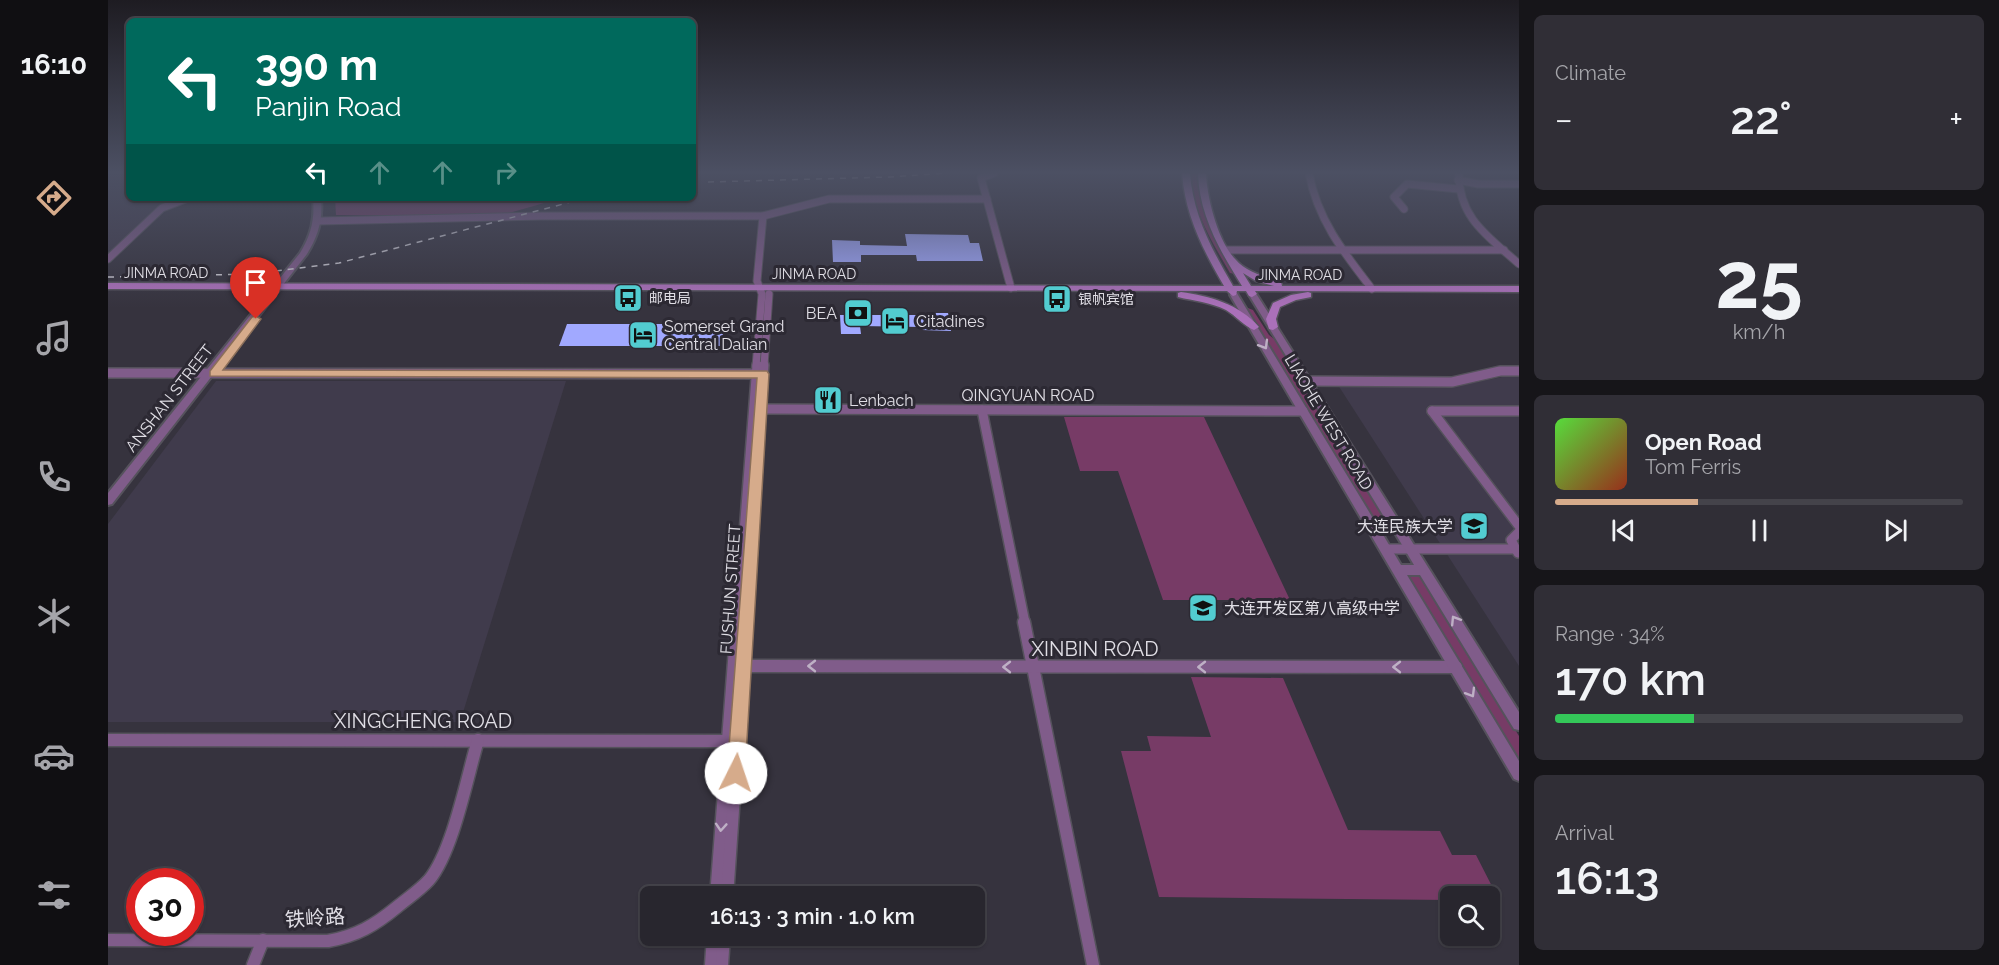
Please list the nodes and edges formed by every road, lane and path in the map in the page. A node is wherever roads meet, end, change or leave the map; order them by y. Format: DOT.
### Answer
graph roads {
  1 [pos="151,218"];
  2 [pos="451,218"];
  3 [pos="763,218"];
  4 [pos="992,218"];
  5 [pos="1195,218"];
  6 [pos="1211,218"];
  7 [pos="1322,218"];
  8 [pos="1473,218"];
  9 [pos="319,221"];
  10 [pos="1225,250"];
  11 [pos="1341,250"];
  12 [pos="1504,250"];
  13 [pos="108,259"];
  14 [pos="1231,259"];
  15 [pos="1213,260"];
  16 [pos="1519,264"];
  17 [pos="1223,276"];
  18 [pos="1241,276"];
  19 [pos="108,286"];
  20 [pos="1011,288"];
  21 [pos="1372,288"];
  22 [pos="1519,289"];
  23 [pos="274,291"];
  24 [pos="1178,291"];
  25 [pos="764,292"];
  26 [pos="1232,292"];
  27 [pos="1251,292"];
  28 [pos="1305,292"];
  29 [pos="108,293"];
  30 [pos="1519,295"];
  31 [pos="1254,327"];
  32 [pos="1273,327"];
  33 [pos="1519,370"];
  34 [pos="108,374"];
  35 [pos="210,374"];
  36 [pos="760,374"];
  37 [pos="1306,381"];
  38 [pos="757,409"];
  39 [pos="982,410"];
  40 [pos="1303,411"];
  41 [pos="1519,411"];
  42 [pos="108,501"];
  43 [pos="108,511"];
  44 [pos="1519,526"];
  45 [pos="1373,529"];
  46 [pos="1398,529"];
  47 [pos="1519,532"];
  48 [pos="1385,549"];
  49 [pos="1410,549"];
  50 [pos="1517,552"];
  51 [pos="1398,570"];
  52 [pos="1424,570"];
  53 [pos="738,666"];
  54 [pos="1033,667"];
  55 [pos="1456,668"];
  56 [pos="1519,724"];
  57 [pos="108,740"];
  58 [pos="478,740"];
  59 [pos="733,741"];
  60 [pos="1519,774"];
  61 [pos="717,886"];
  62 [pos="727,886"];
  63 [pos="108,940"];
  64 [pos="263,940"];
  65 [pos="712,946"];
  66 [pos="723,946"];
  67 [pos="254,965"];
  68 [pos="711,965"];
  69 [pos="722,965"];
  70 [pos="1093,965"];
  1 -- 13 [label="street"];
  2 -- 9 [label="street"];
  3 -- 25 [label="street, FUSHUN STREET"];
  4 -- 20 [label="street"];
  5 -- 15 [label="main road, LIAOHE WEST ROAD"];
  6 -- 10 [label="main road, LIAOHE WEST ROAD"];
  7 -- 11 [label="street"];
  8 -- 12 [label="street"];
  9 -- 23 [label="street, ANSHAN STREET"];
  10 -- 11 [label="street"];
  10 -- 14 [label="main road, LIAOHE WEST ROAD"];
  11 -- 12 [label="street"];
  11 -- 21 [label="street"];
  12 -- 16 [label="street"];
  14 -- 18 [label="main road, LIAOHE WEST ROAD"];
  14 -- 28 [label="main road"];
  15 -- 17 [label="main road, LIAOHE WEST ROAD"];
  15 -- 24 [label="main road"];
  17 -- 18 [label="main road"];
  17 -- 26 [label="main road, LIAOHE WEST ROAD"];
  18 -- 27 [label="main road, LIAOHE WEST ROAD"];
  19 -- 23 [label="main road, JINMA ROAD"];
  20 -- 24 [label="main road, JINMA ROAD"];
  20 -- 25 [label="main road, JINMA ROAD"];
  21 -- 22 [label="main road, JINMA ROAD"];
  21 -- 28 [label="main road, JINMA ROAD"];
  23 -- 25 [label="main road, JINMA ROAD"];
  23 -- 29 [label="main road, JINMA ROAD"];
  23 -- 35 [label="street, ANSHAN STREET"];
  24 -- 25 [label="main road, JINMA ROAD"];
  24 -- 26 [label="main road, JINMA ROAD"];
  24 -- 31 [label="main road"];
  25 -- 36 [label="street, FUSHUN STREET"];
  26 -- 27 [label="main road, JINMA ROAD"];
  26 -- 31 [label="street, LIAOHE WEST ROAD"];
  27 -- 28 [label="main road, JINMA ROAD"];
  27 -- 32 [label="street, LIAOHE WEST ROAD"];
  28 -- 30 [label="main road, JINMA ROAD"];
  28 -- 32 [label="main road"];
  31 -- 40 [label="street, LIAOHE WEST ROAD, one-way"];
  32 -- 37 [label="street, LIAOHE WEST ROAD"];
  33 -- 37 [label="street"];
  34 -- 35 [label="street"];
  35 -- 36 [label="street"];
  35 -- 42 [label="street, ANSHAN STREET"];
  35 -- 43 [label="street, ANSHAN STREET"];
  36 -- 38 [label="street, FUSHUN STREET"];
  37 -- 46 [label="street, LIAOHE WEST ROAD"];
  38 -- 39 [label="street, QINGYUAN ROAD"];
  38 -- 53 [label="street, FUSHUN STREET"];
  39 -- 40 [label="street, QINGYUAN ROAD"];
  39 -- 54 [label="street"];
  40 -- 45 [label="street, LIAOHE WEST ROAD"];
  41 -- 44 [label="street"];
  45 -- 46 [label="street"];
  45 -- 48 [label="street, LIAOHE WEST ROAD"];
  46 -- 49 [label="street, LIAOHE WEST ROAD"];
  47 -- 50 [label="street"];
  48 -- 49 [label="street"];
  48 -- 51 [label="street, LIAOHE WEST ROAD"];
  49 -- 50 [label="street"];
  49 -- 52 [label="street, LIAOHE WEST ROAD"];
  51 -- 52 [label="street"];
  51 -- 55 [label="street, LIAOHE WEST ROAD"];
  56 -- 52 [label="street, LIAOHE WEST ROAD, one-way"];
  54 -- 53 [label="street, XINBIN ROAD, one-way"];
  53 -- 59 [label="street, FUSHUN STREET"];
  55 -- 54 [label="street, XINBIN ROAD, one-way"];
  54 -- 70 [label="street"];
  55 -- 60 [label="street, LIAOHE WEST ROAD, one-way"];
  57 -- 58 [label="street, XINGCHENG ROAD"];
  58 -- 59 [label="street, XINGCHENG ROAD"];
  58 -- 64 [label="street, 铁岭路"];
  59 -- 61 [label="street, FUSHUN STREET, one-way"];
  59 -- 62 [label="street, FUSHUN STREET"];
  63 -- 64 [label="street, 铁岭路"];
  64 -- 67 [label="street"];
  65 -- 68 [label="street"];
  66 -- 69 [label="street"];
}
